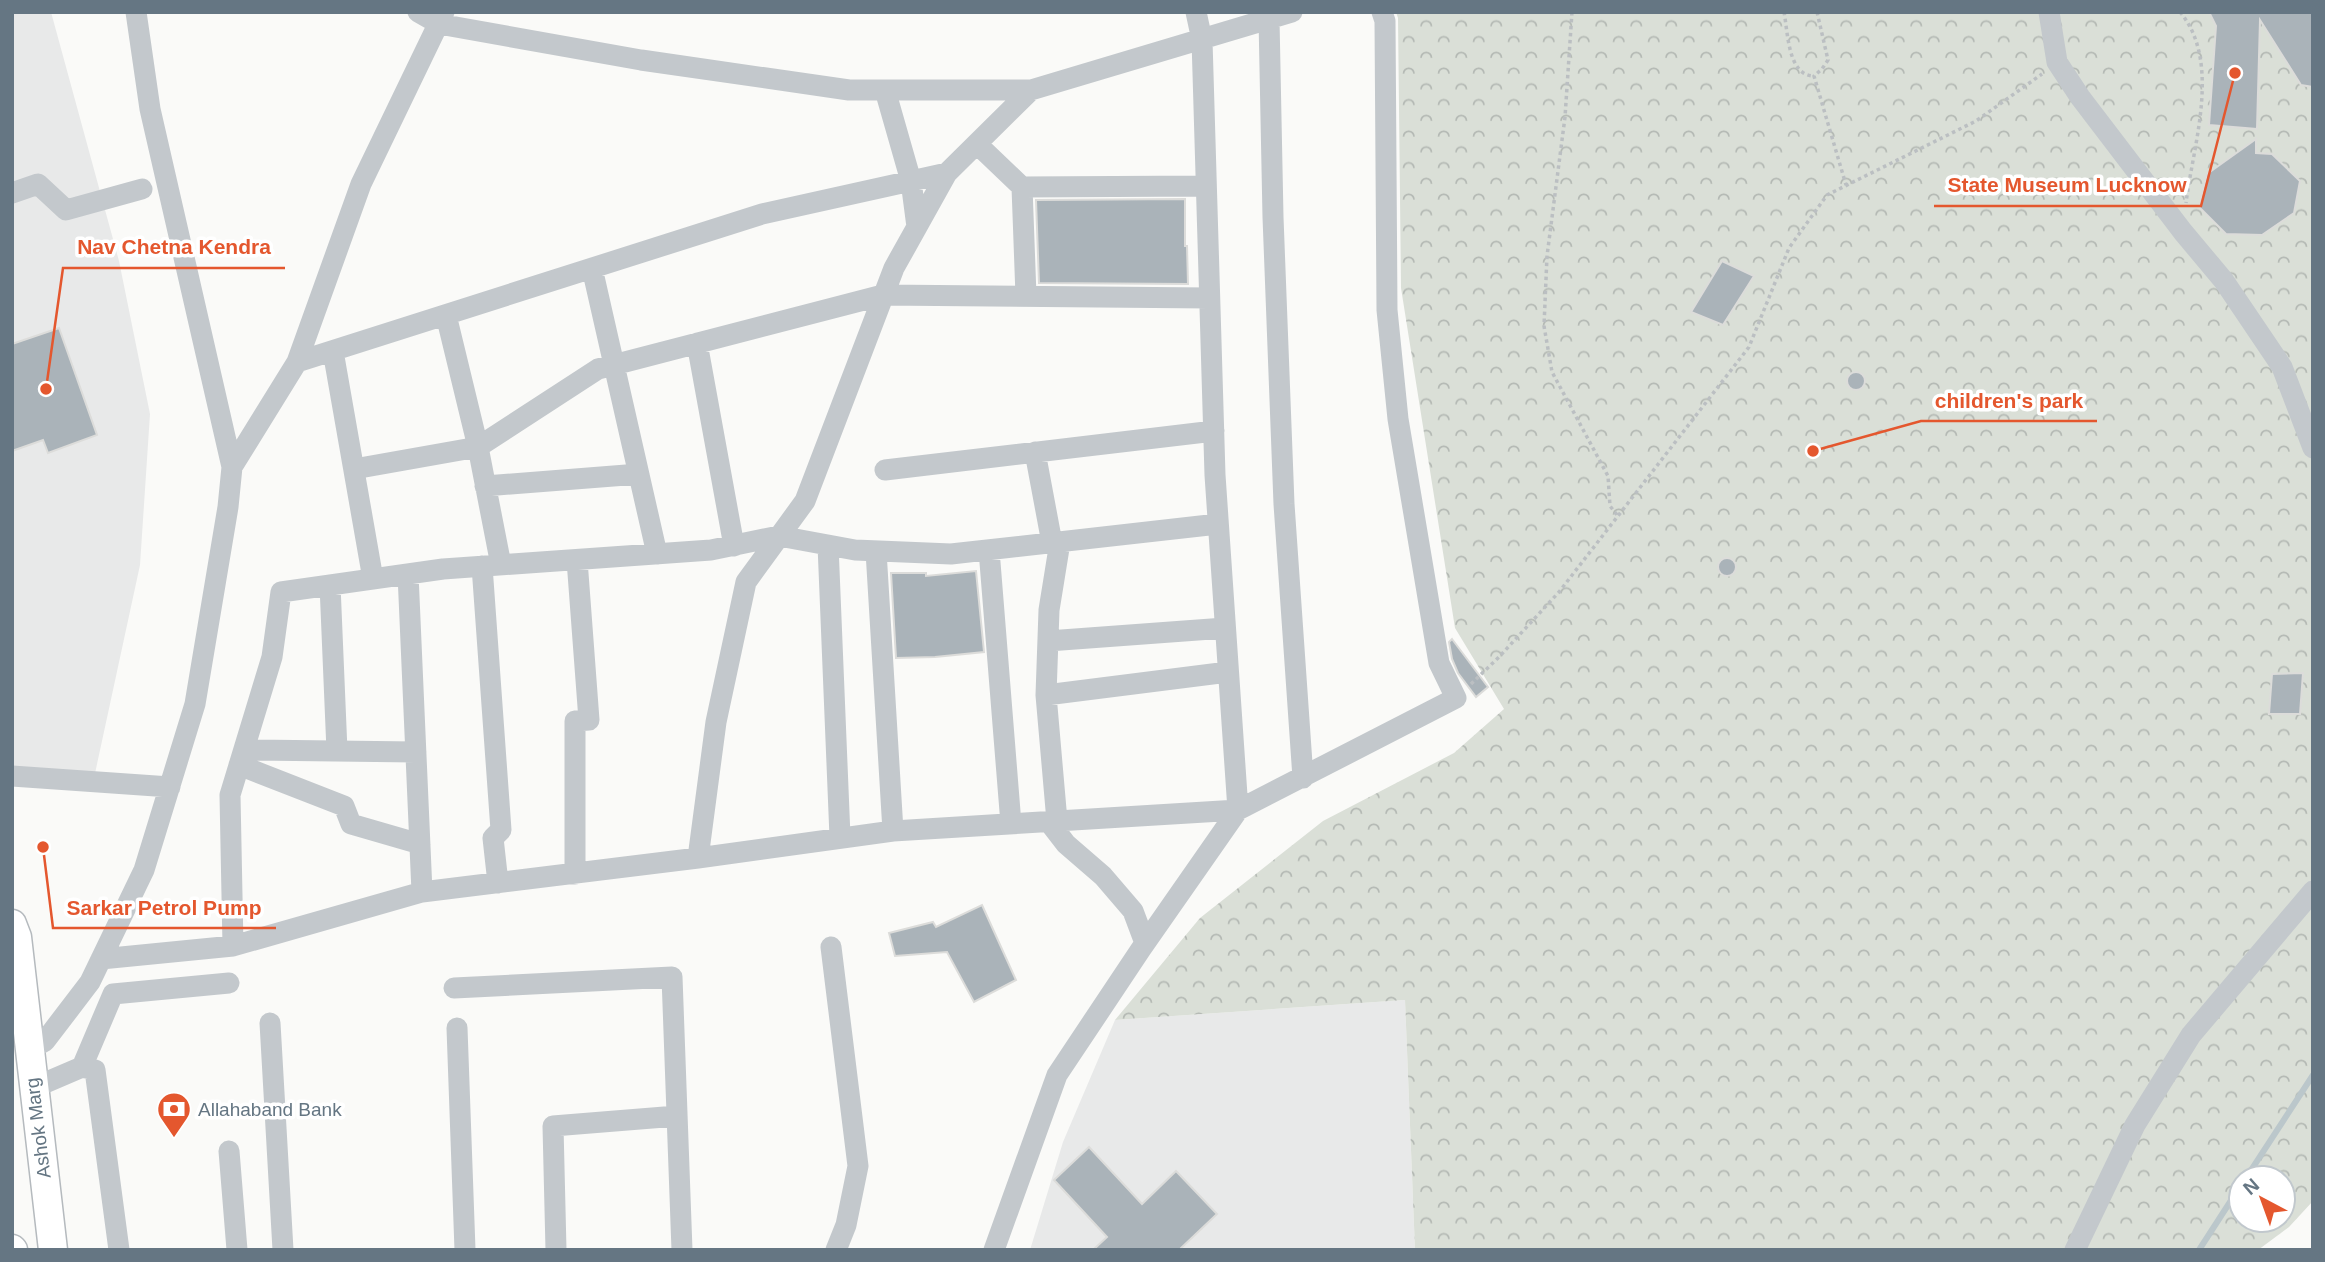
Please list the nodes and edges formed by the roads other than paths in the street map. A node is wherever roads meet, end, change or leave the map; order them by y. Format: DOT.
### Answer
graph roads {
  1 [pos="136,12"];
  2 [pos="418,12"];
  3 [pos="1196,12"];
  4 [pos="1292,12"];
  5 [pos="1382,12"];
  6 [pos="2049,12"];
  7 [pos="441,18"];
  8 [pos="1269,19"];
  9 [pos="1202,40"];
  10 [pos="885,90"];
  11 [pos="1031,90"];
  12 [pos="977,144"];
  13 [pos="947,173"];
  14 [pos="911,181"];
  15 [pos="1206,186"];
  16 [pos="1023,187"];
  17 [pos="142,189"];
  18 [pos="12,193"];
  19 [pos="917,227"];
  20 [pos="593,268"];
  21 [pos="883,295"];
  22 [pos="1026,296"];
  23 [pos="1209,298"];
  24 [pos="446,314"];
  25 [pos="697,343"];
  26 [pos="333,351"];
  27 [pos="298,362"];
  28 [pos="614,365"];
  29 [pos="1213,431"];
  30 [pos="478,447"];
  31 [pos="2313,448"];
  32 [pos="1035,452"];
  33 [pos="232,467"];
  34 [pos="354,469"];
  35 [pos="885,470"];
  36 [pos="639,474"];
  37 [pos="485,486"];
  38 [pos="1218,524"];
  39 [pos="779,536"];
  40 [pos="1056,542"];
  41 [pos="828,545"];
  42 [pos="734,546"];
  43 [pos="989,550"];
  44 [pos="876,551"];
  45 [pos="657,554"];
  46 [pos="577,560"];
  47 [pos="491,566"];
  48 [pos="408,574"];
  49 [pos="373,579"];
  50 [pos="330,585"];
  51 [pos="1225,628"];
  52 [pos="1048,641"];
  53 [pos="1228,672"];
  54 [pos="1046,695"];
  55 [pos="337,751"];
  56 [pos="416,752"];
  57 [pos="242,758"];
  58 [pos="12,776"];
  59 [pos="1303,778"];
  60 [pos="170,787"];
  61 [pos="1238,810"];
  62 [pos="1053,821"];
  63 [pos="1011,824"];
  64 [pos="893,831"];
  65 [pos="840,837"];
  66 [pos="420,844"];
  67 [pos="698,858"];
  68 [pos="575,874"];
  69 [pos="498,884"];
  70 [pos="2313,891"];
  71 [pos="422,892"];
  72 [pos="12,924"];
  73 [pos="1145,943"];
  74 [pos="233,946"];
  75 [pos="831,947"];
  76 [pos="101,959"];
  77 [pos="229,983"];
  78 [pos="454,988"];
  79 [pos="270,1023"];
  80 [pos="457,1028"];
  81 [pos="29,1050"];
  82 [pos="82,1067"];
  83 [pos="33,1088"];
  84 [pos="677,1116"];
  85 [pos="229,1151"];
  86 [pos="49,1221"];
  87 [pos="53,1250"];
  88 [pos="62,1250"];
  89 [pos="119,1250"];
  90 [pos="237,1250"];
  91 [pos="284,1250"];
  92 [pos="465,1250"];
  93 [pos="556,1250"];
  94 [pos="682,1250"];
  95 [pos="836,1250"];
  96 [pos="994,1250"];
  97 [pos="2075,1250"];
  1 -- 33 [label="street"];
  2 -- 7 [label="street"];
  3 -- 9 [label="street"];
  4 -- 8 [label="street"];
  5 -- 59 [label="street"];
  6 -- 31 [label="street"];
  7 -- 10 [label="street"];
  7 -- 27 [label="street"];
  8 -- 9 [label="street"];
  8 -- 59 [label="street"];
  9 -- 11 [label="street"];
  9 -- 15 [label="street"];
  10 -- 11 [label="street"];
  10 -- 14 [label="street"];
  11 -- 12 [label="street"];
  12 -- 13 [label="street"];
  12 -- 16 [label="street"];
  13 -- 14 [label="street"];
  13 -- 19 [label="street"];
  14 -- 19 [label="street"];
  14 -- 20 [label="street"];
  15 -- 16 [label="street"];
  15 -- 23 [label="street"];
  16 -- 22 [label="street"];
  17 -- 18 [label="street"];
  19 -- 21 [label="street"];
  20 -- 24 [label="street"];
  20 -- 28 [label="street"];
  21 -- 22 [label="street"];
  21 -- 25 [label="street"];
  21 -- 39 [label="street"];
  22 -- 23 [label="street"];
  23 -- 29 [label="street"];
  24 -- 26 [label="street"];
  24 -- 30 [label="street"];
  25 -- 28 [label="street"];
  25 -- 42 [label="street"];
  26 -- 27 [label="street"];
  26 -- 34 [label="street"];
  27 -- 33 [label="street"];
  28 -- 30 [label="street"];
  28 -- 36 [label="street"];
  29 -- 32 [label="street"];
  29 -- 38 [label="street"];
  30 -- 34 [label="street"];
  30 -- 37 [label="street"];
  32 -- 35 [label="street"];
  32 -- 40 [label="street"];
  33 -- 60 [label="street"];
  34 -- 49 [label="street"];
  36 -- 37 [label="street"];
  36 -- 45 [label="street"];
  37 -- 47 [label="street"];
  38 -- 40 [label="street"];
  38 -- 51 [label="street"];
  39 -- 41 [label="street"];
  39 -- 42 [label="street"];
  39 -- 67 [label="street"];
  40 -- 43 [label="street"];
  40 -- 52 [label="street"];
  41 -- 44 [label="street"];
  41 -- 65 [label="street"];
  42 -- 45 [label="street"];
  43 -- 44 [label="street"];
  43 -- 63 [label="street"];
  44 -- 64 [label="street"];
  45 -- 46 [label="street"];
  46 -- 47 [label="street"];
  46 -- 68 [label="street"];
  47 -- 48 [label="street"];
  47 -- 69 [label="street"];
  48 -- 49 [label="street"];
  48 -- 56 [label="street"];
  49 -- 50 [label="street"];
  50 -- 55 [label="street"];
  50 -- 57 [label="street"];
  51 -- 52 [label="street"];
  51 -- 53 [label="street"];
  52 -- 54 [label="street"];
  53 -- 54 [label="street"];
  53 -- 61 [label="street"];
  54 -- 62 [label="street"];
  55 -- 56 [label="street"];
  55 -- 57 [label="street"];
  56 -- 66 [label="street"];
  57 -- 66 [label="street"];
  57 -- 74 [label="street"];
  58 -- 60 [label="street"];
  59 -- 61 [label="street"];
  60 -- 76 [label="street"];
  61 -- 62 [label="street"];
  61 -- 73 [label="street"];
  62 -- 63 [label="street"];
  62 -- 73 [label="street"];
  63 -- 64 [label="street"];
  64 -- 65 [label="street"];
  65 -- 67 [label="street"];
  66 -- 71 [label="street"];
  67 -- 68 [label="street"];
  68 -- 69 [label="street"];
  69 -- 71 [label="street"];
  70 -- 97 [label="street"];
  71 -- 74 [label="street"];
  72 -- 81 [label="main road, Ashok Marg"];
  73 -- 96 [label="street"];
  74 -- 76 [label="street"];
  75 -- 95 [label="street"];
  76 -- 81 [label="street"];
  77 -- 82 [label="street"];
  78 -- 84 [label="street"];
  79 -- 91 [label="street"];
  80 -- 92 [label="street"];
  81 -- 83 [label="main road, Ashok Marg"];
  82 -- 83 [label="street"];
  82 -- 89 [label="street"];
  83 -- 86 [label="main road, Ashok Marg"];
  84 -- 93 [label="street"];
  84 -- 94 [label="street"];
  85 -- 90 [label="street"];
  86 -- 87 [label="main road, Ashok Marg"];
  86 -- 88 [label="main road"];
}
